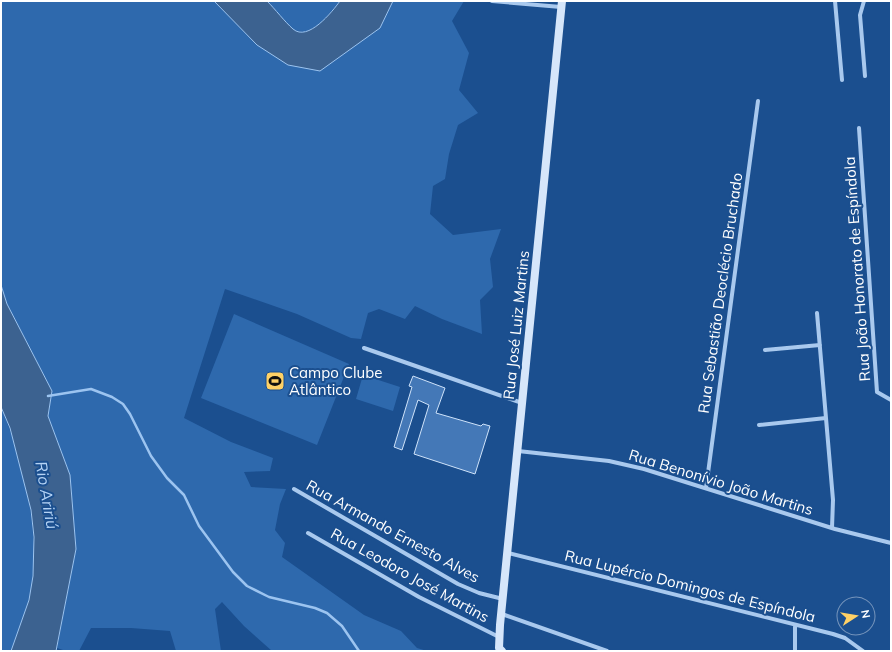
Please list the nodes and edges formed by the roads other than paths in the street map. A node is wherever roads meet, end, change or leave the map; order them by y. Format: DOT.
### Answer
graph roads {
  1 [pos="492,1"];
  2 [pos="835,1"];
  3 [pos="864,1"];
  4 [pos="562,4"];
  5 [pos="865,76"];
  6 [pos="842,80"];
  7 [pos="758,101"];
  8 [pos="859,128"];
  9 [pos="817,313"];
  10 [pos="820,345"];
  11 [pos="364,348"];
  12 [pos="765,350"];
  13 [pos="891,400"];
  14 [pos="523,403"];
  15 [pos="826,418"];
  16 [pos="758,425"];
  17 [pos="518,451"];
  18 [pos="706,488"];
  19 [pos="294,489"];
  20 [pos="832,528"];
  21 [pos="308,533"];
  22 [pos="891,542"];
  23 [pos="508,553"];
  24 [pos="504,599"];
  25 [pos="502,614"];
  26 [pos="795,624"];
  27 [pos="500,637"];
  28 [pos="500,650"];
  29 [pos="607,651"];
  30 [pos="795,651"];
  31 [pos="863,651"];
  1 -- 4 [label="street"];
  2 -- 6 [label="street"];
  3 -- 5 [label="street"];
  4 -- 14 [label="main road, Rua José Luiz Martins"];
  7 -- 18 [label="street, Rua Sebastião Deoclécio Bruchado"];
  8 -- 13 [label="street, Rua João Honorato de Espíndola"];
  9 -- 10 [label="street"];
  10 -- 12 [label="street"];
  10 -- 15 [label="street"];
  11 -- 14 [label="street"];
  14 -- 17 [label="main road, Rua José Luiz Martins"];
  15 -- 16 [label="street"];
  15 -- 20 [label="street"];
  17 -- 18 [label="street, Rua Benonívio João Martins"];
  17 -- 23 [label="main road, Rua José Luiz Martins"];
  18 -- 20 [label="street, Rua Benonívio João Martins"];
  19 -- 24 [label="street, Rua Armando Ernesto Alves"];
  20 -- 22 [label="street, Rua Benonívio João Martins"];
  21 -- 27 [label="street, Rua Leodoro José Martins"];
  23 -- 24 [label="main road, Rua José Luiz Martins"];
  23 -- 26 [label="street, Rua Lupércio Domingos de Espíndola"];
  24 -- 25 [label="main road, Rua José Luiz Martins"];
  25 -- 27 [label="main road, Rua José Luiz Martins"];
  25 -- 29 [label="street"];
  26 -- 30 [label="street"];
  26 -- 31 [label="street, Rua Lupércio Domingos de Espíndola"];
  27 -- 28 [label="main road, Rua José Luiz Martins"];
}
